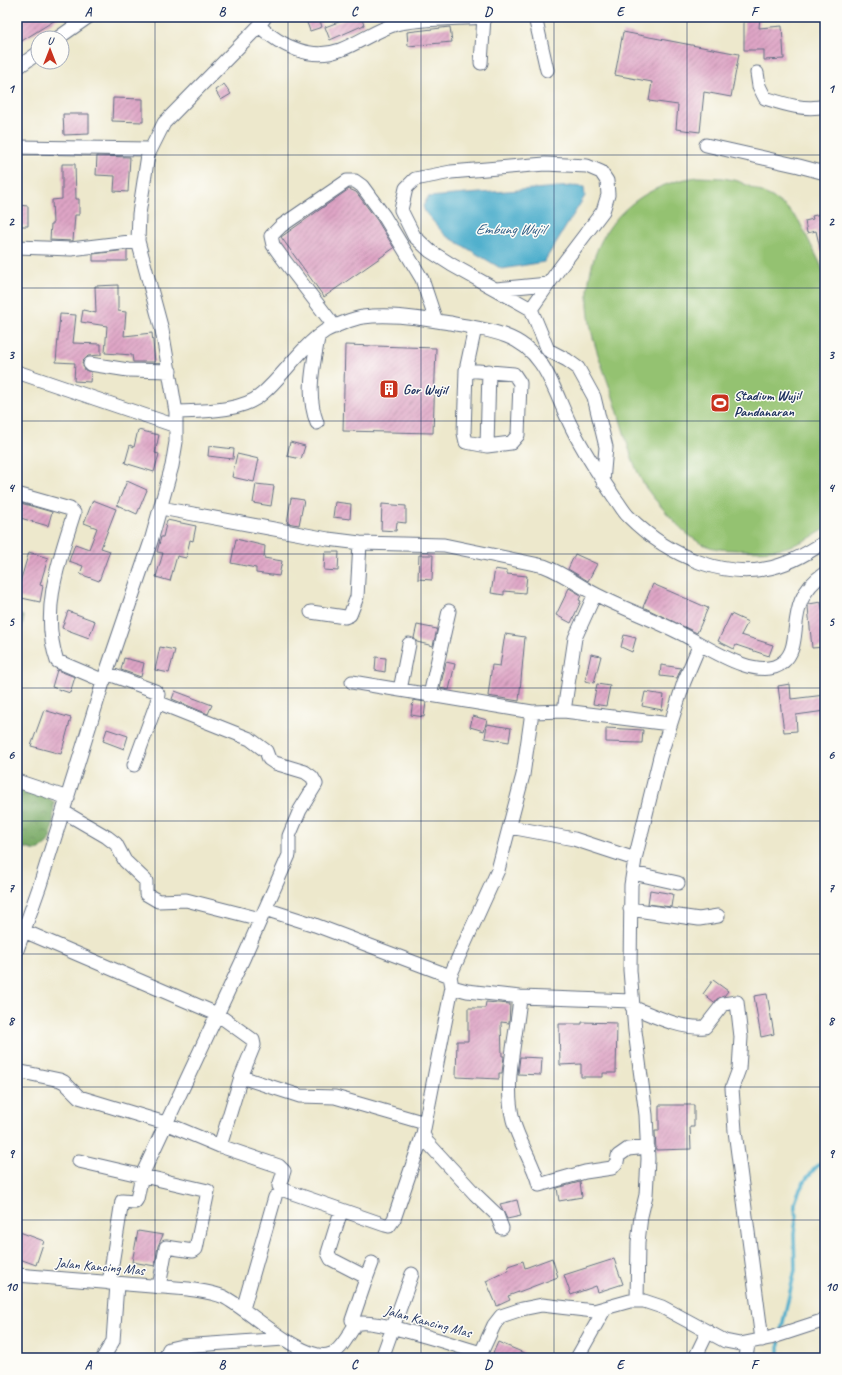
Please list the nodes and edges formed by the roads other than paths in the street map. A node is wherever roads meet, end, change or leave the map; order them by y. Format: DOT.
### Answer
graph roads {
  1 [pos="88,17"];
  2 [pos="484,17"];
  3 [pos="535,17"];
  4 [pos="262,22"];
  5 [pos="69,30"];
  6 [pos="30,59"];
  7 [pos="481,63"];
  8 [pos="17,68"];
  9 [pos="547,70"];
  10 [pos="757,73"];
  11 [pos="825,106"];
  12 [pos="706,145"];
  13 [pos="17,147"];
  14 [pos="150,149"];
  15 [pos="825,173"];
  16 [pos="138,241"];
  17 [pos="17,247"];
  18 [pos="548,284"];
  19 [pos="496,289"];
  20 [pos="531,309"];
  21 [pos="436,321"];
  22 [pos="335,327"];
  23 [pos="476,328"];
  24 [pos="318,338"];
  25 [pos="548,350"];
  26 [pos="534,353"];
  27 [pos="90,364"];
  28 [pos="466,370"];
  29 [pos="17,372"];
  30 [pos="170,372"];
  31 [pos="489,372"];
  32 [pos="176,412"];
  33 [pos="317,422"];
  34 [pos="176,426"];
  35 [pos="488,446"];
  36 [pos="603,482"];
  37 [pos="17,494"];
  38 [pos="161,508"];
  39 [pos="825,542"];
  40 [pos="360,543"];
  41 [pos="825,573"];
  42 [pos="595,594"];
  43 [pos="449,611"];
  44 [pos="311,612"];
  45 [pos="409,644"];
  46 [pos="700,644"];
  47 [pos="105,677"];
  48 [pos="352,682"];
  49 [pos="400,690"];
  50 [pos="430,695"];
  51 [pos="157,702"];
  52 [pos="564,711"];
  53 [pos="532,712"];
  54 [pos="670,724"];
  55 [pos="134,765"];
  56 [pos="17,781"];
  57 [pos="68,798"];
  58 [pos="64,812"];
  59 [pos="510,827"];
  60 [pos="635,859"];
  61 [pos="633,873"];
  62 [pos="678,883"];
  63 [pos="630,909"];
  64 [pos="262,914"];
  65 [pos="718,916"];
  66 [pos="20,929"];
  67 [pos="17,950"];
  68 [pos="451,981"];
  69 [pos="520,997"];
  70 [pos="632,1004"];
  71 [pos="217,1014"];
  72 [pos="17,1071"];
  73 [pos="242,1077"];
  74 [pos="165,1123"];
  75 [pos="424,1128"];
  76 [pos="220,1146"];
  77 [pos="648,1147"];
  78 [pos="79,1161"];
  79 [pos="142,1175"];
  80 [pos="275,1197"];
  81 [pos="341,1211"];
  82 [pos="502,1228"];
  83 [pos="372,1263"];
  84 [pos="412,1274"];
  85 [pos="17,1275"];
  86 [pos="366,1279"];
  87 [pos="113,1283"];
  88 [pos="159,1287"];
  89 [pos="637,1300"];
  90 [pos="243,1309"];
  91 [pos="604,1310"];
  92 [pos="825,1320"];
  93 [pos="356,1324"];
  94 [pos="395,1327"];
  95 [pos="708,1331"];
  96 [pos="766,1339"];
  97 [pos="748,1344"];
  98 [pos="291,1347"];
  99 [pos="480,1355"];
  100 [pos="103,1358"];
  101 [pos="165,1358"];
  102 [pos="382,1358"];
  103 [pos="577,1358"];
  104 [pos="695,1358"];
  105 [pos="746,1358"];
  1 -- 5 [label="street"];
  2 -- 4 [label="street"];
  2 -- 7 [label="street"];
  3 -- 9 [label="street"];
  4 -- 14 [label="street"];
  6 -- 8 [label="street"];
  10 -- 11 [label="street"];
  12 -- 15 [label="street"];
  13 -- 14 [label="street"];
  14 -- 16 [label="street"];
  16 -- 17 [label="street"];
  16 -- 30 [label="street"];
  18 -- 19 [label="street"];
  18 -- 19 [label="street"];
  18 -- 20 [label="street"];
  19 -- 20 [label="street"];
  20 -- 25 [label="street"];
  21 -- 22 [label="street"];
  21 -- 22 [label="street"];
  21 -- 23 [label="street"];
  22 -- 24 [label="street"];
  23 -- 26 [label="street"];
  23 -- 28 [label="street"];
  24 -- 32 [label="street"];
  24 -- 33 [label="street"];
  25 -- 26 [label="street"];
  25 -- 36 [label="street"];
  26 -- 36 [label="street"];
  27 -- 30 [label="street"];
  28 -- 31 [label="street"];
  28 -- 35 [label="street"];
  29 -- 34 [label="street"];
  30 -- 32 [label="street"];
  31 -- 35 [label="street"];
  31 -- 35 [label="street"];
  32 -- 34 [label="street"];
  34 -- 38 [label="street"];
  36 -- 39 [label="street"];
  37 -- 47 [label="street"];
  38 -- 40 [label="street"];
  38 -- 47 [label="street"];
  40 -- 42 [label="street"];
  40 -- 44 [label="street"];
  41 -- 46 [label="street"];
  42 -- 46 [label="street"];
  42 -- 52 [label="street"];
  43 -- 50 [label="street"];
  45 -- 49 [label="street"];
  46 -- 54 [label="street"];
  47 -- 51 [label="street"];
  47 -- 57 [label="street"];
  48 -- 49 [label="street"];
  49 -- 50 [label="street"];
  50 -- 53 [label="street"];
  51 -- 55 [label="street"];
  51 -- 64 [label="street"];
  52 -- 53 [label="street"];
  52 -- 54 [label="street"];
  53 -- 59 [label="street"];
  54 -- 60 [label="street"];
  56 -- 57 [label="street"];
  57 -- 58 [label="street"];
  58 -- 64 [label="street"];
  58 -- 66 [label="street"];
  59 -- 60 [label="street"];
  59 -- 68 [label="street"];
  60 -- 61 [label="street"];
  61 -- 62 [label="street"];
  61 -- 63 [label="street"];
  63 -- 65 [label="street"];
  63 -- 70 [label="street"];
  64 -- 68 [label="street"];
  64 -- 71 [label="street"];
  66 -- 67 [label="street"];
  66 -- 71 [label="street"];
  68 -- 69 [label="street"];
  68 -- 75 [label="street"];
  69 -- 70 [label="street"];
  69 -- 77 [label="street"];
  70 -- 77 [label="street"];
  70 -- 96 [label="street"];
  71 -- 73 [label="street"];
  71 -- 74 [label="street"];
  72 -- 74 [label="street"];
  73 -- 75 [label="street"];
  73 -- 76 [label="street"];
  74 -- 76 [label="street"];
  74 -- 79 [label="street"];
  75 -- 81 [label="street"];
  75 -- 82 [label="street"];
  76 -- 81 [label="street"];
  77 -- 89 [label="street"];
  78 -- 79 [label="street"];
  79 -- 87 [label="street"];
  79 -- 88 [label="street"];
  80 -- 90 [label="street"];
  81 -- 86 [label="street"];
  83 -- 86 [label="street"];
  84 -- 94 [label="street"];
  85 -- 87 [label="street, Jalan Kancing Mas"];
  86 -- 93 [label="street"];
  87 -- 88 [label="street, Jalan Kancing Mas"];
  87 -- 100 [label="street"];
  88 -- 90 [label="street, Jalan Kancing Mas"];
  89 -- 91 [label="street, Jalan Kancing Mas"];
  89 -- 95 [label="street"];
  90 -- 98 [label="street, Jalan Kancing Mas"];
  91 -- 99 [label="street, Jalan Kancing Mas"];
  91 -- 103 [label="street"];
  92 -- 96 [label="street"];
  93 -- 94 [label="street, Jalan Kancing Mas"];
  93 -- 98 [label="street, Jalan Kancing Mas"];
  94 -- 99 [label="street, Jalan Kancing Mas"];
  94 -- 102 [label="street"];
  95 -- 97 [label="street"];
  95 -- 104 [label="street"];
  96 -- 97 [label="street"];
  97 -- 105 [label="street"];
  98 -- 101 [label="street"];
}
